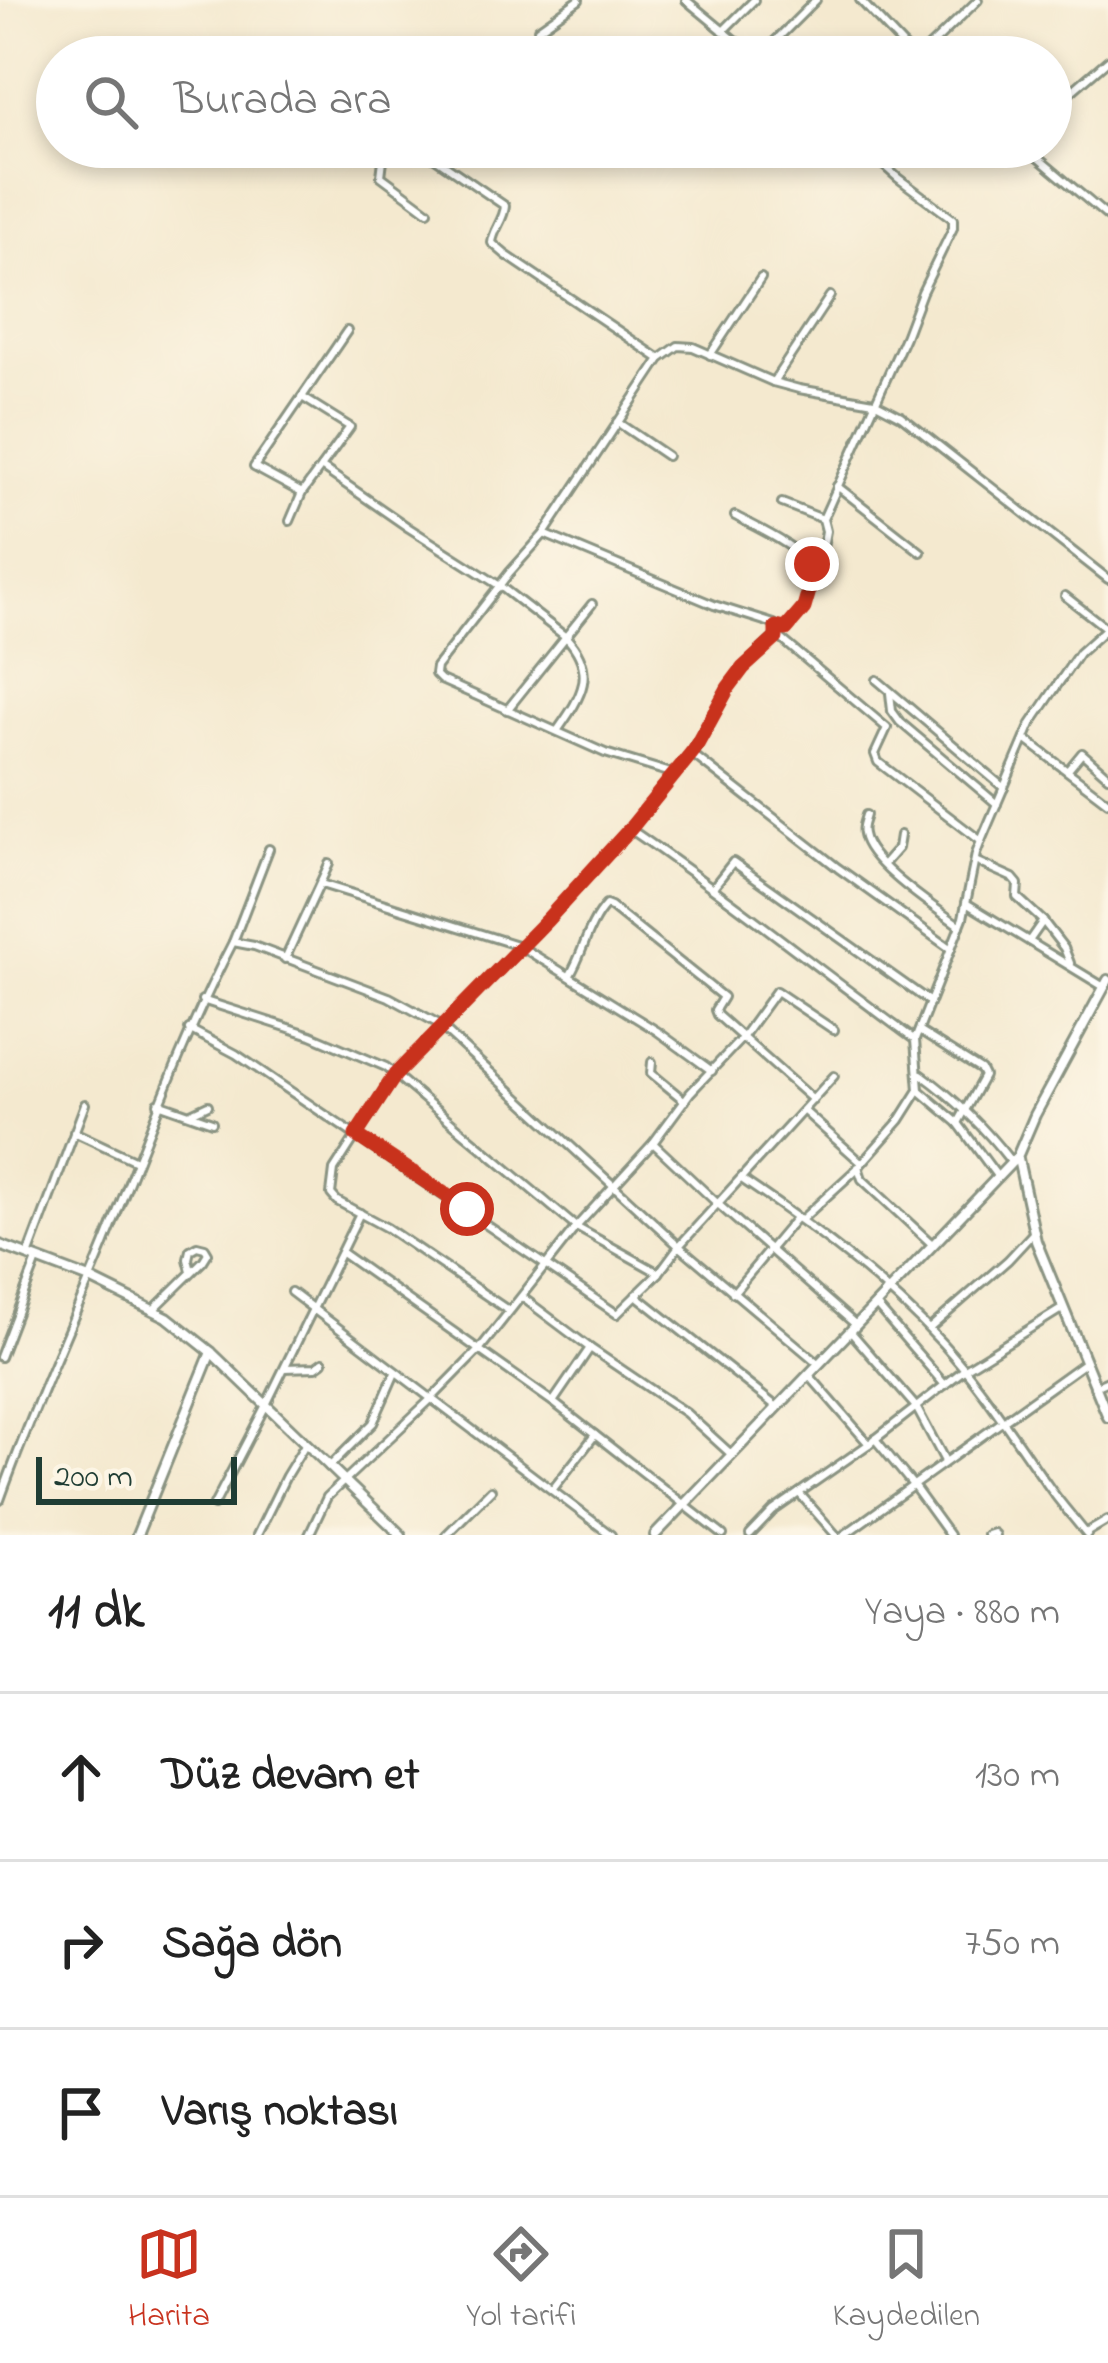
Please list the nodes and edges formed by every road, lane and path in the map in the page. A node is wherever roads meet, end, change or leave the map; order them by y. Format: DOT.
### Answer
graph roads {
  1 [pos="579,0"];
  2 [pos="687,0"];
  3 [pos="754,0"];
  4 [pos="816,0"];
  5 [pos="860,0"];
  6 [pos="978,0"];
  7 [pos="538,29"];
  8 [pos="723,31"];
  9 [pos="730,36"];
  10 [pos="779,36"];
  11 [pos="893,36"];
  12 [pos="943,36"];
  13 [pos="1108,60"];
  14 [pos="1072,91"];
  15 [pos="382,168"];
  16 [pos="450,168"];
  17 [pos="887,168"];
  18 [pos="1050,168"];
  19 [pos="428,211"];
  20 [pos="1108,217"];
  21 [pos="761,278"];
  22 [pos="830,296"];
  23 [pos="347,331"];
  24 [pos="710,355"];
  25 [pos="660,359"];
  26 [pos="773,382"];
  27 [pos="302,397"];
  28 [pos="874,402"];
  29 [pos="617,422"];
  30 [pos="667,456"];
  31 [pos="321,466"];
  32 [pos="837,486"];
  33 [pos="302,493"];
  34 [pos="782,503"];
  35 [pos="735,516"];
  36 [pos="823,519"];
  37 [pos="290,521"];
  38 [pos="544,533"];
  39 [pos="921,552"];
  40 [pos="818,574"];
  41 [pos="1108,579"];
  42 [pos="500,586"];
  43 [pos="1065,596"];
  44 [pos="592,604"];
  45 [pos="1107,627"];
  46 [pos="777,631"];
  47 [pos="565,635"];
  48 [pos="877,680"];
  49 [pos="889,690"];
  50 [pos="508,710"];
  51 [pos="557,731"];
  52 [pos="1025,739"];
  53 [pos="691,752"];
  54 [pos="1068,771"];
  55 [pos="672,773"];
  56 [pos="1108,776"];
  57 [pos="1004,788"];
  58 [pos="1108,802"];
  59 [pos="997,804"];
  60 [pos="866,815"];
  61 [pos="630,829"];
  62 [pos="900,835"];
  63 [pos="981,841"];
  64 [pos="269,849"];
  65 [pos="975,861"];
  66 [pos="329,864"];
  67 [pos="884,864"];
  68 [pos="321,884"];
  69 [pos="714,886"];
  70 [pos="966,903"];
  71 [pos="1043,921"];
  72 [pos="960,926"];
  73 [pos="1029,941"];
  74 [pos="233,942"];
  75 [pos="520,946"];
  76 [pos="951,950"];
  77 [pos="285,958"];
  78 [pos="1071,966"];
  79 [pos="570,976"];
  80 [pos="1106,983"];
  81 [pos="202,1000"];
  82 [pos="930,1002"];
  83 [pos="440,1028"];
  84 [pos="189,1029"];
  85 [pos="834,1030"];
  86 [pos="917,1035"];
  87 [pos="742,1038"];
  88 [pos="652,1062"];
  89 [pos="712,1071"];
  90 [pos="919,1072"];
  91 [pos="395,1075"];
  92 [pos="834,1076"];
  93 [pos="919,1090"];
  94 [pos="813,1100"];
  95 [pos="685,1101"];
  96 [pos="158,1102"];
  97 [pos="85,1104"];
  98 [pos="208,1105"];
  99 [pos="966,1109"];
  100 [pos="804,1111"];
  101 [pos="191,1113"];
  102 [pos="212,1122"];
  103 [pos="958,1123"];
  104 [pos="74,1132"];
  105 [pos="356,1135"];
  106 [pos="653,1143"];
  107 [pos="136,1160"];
  108 [pos="1015,1160"];
  109 [pos="860,1165"];
  110 [pos="998,1177"];
  111 [pos="742,1180"];
  112 [pos="614,1185"];
  113 [pos="718,1205"];
  114 [pos="360,1213"];
  115 [pos="799,1218"];
  116 [pos="577,1227"];
  117 [pos="1034,1232"];
  118 [pos="933,1245"];
  119 [pos="0,1246"];
  120 [pos="679,1246"];
  121 [pos="771,1248"];
  122 [pos="342,1252"];
  123 [pos="32,1258"];
  124 [pos="548,1265"];
  125 [pos="190,1271"];
  126 [pos="659,1273"];
  127 [pos="90,1279"];
  128 [pos="890,1290"];
  129 [pos="290,1292"];
  130 [pos="733,1293"];
  131 [pos="636,1295"];
  132 [pos="521,1297"];
  133 [pos="876,1305"];
  134 [pos="1063,1308"];
  135 [pos="153,1310"];
  136 [pos="314,1311"];
  137 [pos="508,1311"];
  138 [pos="853,1328"];
  139 [pos="928,1329"];
  140 [pos="590,1348"];
  141 [pos="478,1350"];
  142 [pos="211,1352"];
  143 [pos="0,1357"];
  144 [pos="323,1362"];
  145 [pos="1084,1363"];
  146 [pos="819,1364"];
  147 [pos="285,1368"];
  148 [pos="965,1369"];
  149 [pos="396,1372"];
  150 [pos="808,1375"];
  151 [pos="1108,1381"];
  152 [pos="945,1385"];
  153 [pos="1094,1387"];
  154 [pos="431,1399"];
  155 [pos="553,1402"];
  156 [pos="266,1405"];
  157 [pos="777,1407"];
  158 [pos="916,1407"];
  159 [pos="1108,1418"];
  160 [pos="1001,1420"];
  161 [pos="595,1435"];
  162 [pos="872,1442"];
  163 [pos="306,1443"];
  164 [pos="731,1454"];
  165 [pos="945,1461"];
  166 [pos="329,1467"];
  167 [pos="343,1480"];
  168 [pos="912,1484"];
  169 [pos="491,1490"];
  170 [pos="552,1490"];
  171 [pos="799,1493"];
  172 [pos="0,1500"];
  173 [pos="684,1504"];
  174 [pos="214,1505"];
  175 [pos="1108,1520"];
  176 [pos="1086,1534"];
  177 [pos="137,1535"];
  178 [pos="257,1535"];
  179 [pos="309,1535"];
  180 [pos="401,1535"];
  181 [pos="446,1535"];
  182 [pos="611,1535"];
  183 [pos="655,1535"];
  184 [pos="723,1535"];
  185 [pos="750,1535"];
  186 [pos="840,1535"];
  187 [pos="948,1535"];
  1 -- 7 [label="street"];
  2 -- 8 [label="street"];
  3 -- 8 [label="street"];
  4 -- 10 [label="street"];
  5 -- 11 [label="street"];
  6 -- 12 [label="street"];
  8 -- 9 [label="street"];
  13 -- 14 [label="street"];
  15 -- 19 [label="street"];
  16 -- 25 [label="street"];
  17 -- 28 [label="street"];
  18 -- 20 [label="street"];
  21 -- 24 [label="street"];
  22 -- 26 [label="street"];
  23 -- 27 [label="street"];
  24 -- 25 [label="street"];
  24 -- 26 [label="street"];
  25 -- 29 [label="street"];
  26 -- 28 [label="street"];
  27 -- 31 [label="street"];
  27 -- 33 [label="street"];
  28 -- 32 [label="street"];
  28 -- 41 [label="street"];
  29 -- 30 [label="street"];
  29 -- 38 [label="street"];
  31 -- 33 [label="street"];
  31 -- 42 [label="street"];
  32 -- 36 [label="street"];
  32 -- 39 [label="street"];
  33 -- 37 [label="street"];
  34 -- 36 [label="street"];
  35 -- 40 [label="street"];
  36 -- 40 [label="street"];
  38 -- 42 [label="street"];
  38 -- 46 [label="street"];
  40 -- 46 [label="street"];
  42 -- 47 [label="street"];
  42 -- 50 [label="street"];
  43 -- 45 [label="street"];
  44 -- 47 [label="street"];
  45 -- 52 [label="street"];
  46 -- 53 [label="street"];
  46 -- 63 [label="street"];
  47 -- 50 [label="street"];
  47 -- 51 [label="street"];
  48 -- 49 [label="street"];
  49 -- 57 [label="street"];
  49 -- 59 [label="street"];
  50 -- 51 [label="street"];
  51 -- 55 [label="street"];
  52 -- 54 [label="street"];
  52 -- 57 [label="street"];
  53 -- 55 [label="street"];
  53 -- 76 [label="street"];
  54 -- 56 [label="street"];
  54 -- 58 [label="street"];
  55 -- 61 [label="street"];
  57 -- 59 [label="street"];
  59 -- 63 [label="street"];
  60 -- 67 [label="street"];
  61 -- 69 [label="street"];
  61 -- 75 [label="street"];
  62 -- 67 [label="street"];
  63 -- 65 [label="street"];
  64 -- 74 [label="street"];
  65 -- 70 [label="street"];
  65 -- 71 [label="street"];
  66 -- 68 [label="street"];
  67 -- 72 [label="street"];
  68 -- 75 [label="street"];
  68 -- 77 [label="street"];
  69 -- 82 [label="street"];
  69 -- 86 [label="street"];
  70 -- 72 [label="street"];
  70 -- 73 [label="street"];
  71 -- 73 [label="street"];
  71 -- 78 [label="street"];
  72 -- 76 [label="street"];
  73 -- 78 [label="street"];
  74 -- 77 [label="street"];
  74 -- 81 [label="street"];
  75 -- 79 [label="street"];
  75 -- 83 [label="street"];
  76 -- 82 [label="street"];
  77 -- 83 [label="street"];
  78 -- 80 [label="street"];
  79 -- 87 [label="street"];
  79 -- 89 [label="street"];
  80 -- 108 [label="street"];
  81 -- 84 [label="street"];
  81 -- 91 [label="street"];
  82 -- 86 [label="street"];
  83 -- 91 [label="street"];
  83 -- 112 [label="street"];
  84 -- 96 [label="street"];
  84 -- 105 [label="street"];
  85 -- 87 [label="street"];
  86 -- 90 [label="street"];
  86 -- 99 [label="street"];
  87 -- 89 [label="street"];
  87 -- 94 [label="street"];
  88 -- 95 [label="street"];
  89 -- 95 [label="street"];
  90 -- 93 [label="street"];
  90 -- 99 [label="street"];
  91 -- 105 [label="street"];
  91 -- 116 [label="street"];
  92 -- 94 [label="street"];
  93 -- 103 [label="street"];
  93 -- 109 [label="street"];
  94 -- 100 [label="street"];
  95 -- 106 [label="street"];
  96 -- 101 [label="street"];
  96 -- 107 [label="street"];
  97 -- 104 [label="street"];
  98 -- 101 [label="street"];
  99 -- 103 [label="street"];
  99 -- 108 [label="street"];
  100 -- 109 [label="street"];
  100 -- 111 [label="street"];
  101 -- 102 [label="street"];
  103 -- 110 [label="street"];
  104 -- 107 [label="street"];
  104 -- 123 [label="street"];
  105 -- 114 [label="street"];
  105 -- 124 [label="street"];
  106 -- 112 [label="street"];
  106 -- 113 [label="street"];
  107 -- 127 [label="street"];
  108 -- 110 [label="street"];
  108 -- 117 [label="street"];
  109 -- 115 [label="street"];
  109 -- 118 [label="street"];
  110 -- 118 [label="street"];
  111 -- 113 [label="street"];
  111 -- 115 [label="street"];
  112 -- 116 [label="street"];
  112 -- 120 [label="street"];
  113 -- 120 [label="street"];
  113 -- 121 [label="street"];
  114 -- 122 [label="street"];
  114 -- 137 [label="street"];
  115 -- 121 [label="street"];
  115 -- 128 [label="street"];
  116 -- 124 [label="street"];
  116 -- 126 [label="street"];
  117 -- 134 [label="street"];
  117 -- 139 [label="street"];
  118 -- 128 [label="street"];
  119 -- 123 [label="street"];
  120 -- 126 [label="street"];
  120 -- 130 [label="street"];
  121 -- 130 [label="street"];
  121 -- 138 [label="street"];
  122 -- 136 [label="street"];
  122 -- 141 [label="street"];
  123 -- 127 [label="street"];
  123 -- 143 [label="street"];
  124 -- 131 [label="street"];
  124 -- 132 [label="street"];
  125 -- 135 [label="street"];
  126 -- 131 [label="street"];
  127 -- 135 [label="street"];
  127 -- 172 [label="street"];
  128 -- 133 [label="street"];
  128 -- 139 [label="street"];
  129 -- 136 [label="street"];
  130 -- 146 [label="street"];
  131 -- 157 [label="street"];
  132 -- 137 [label="street"];
  132 -- 140 [label="street"];
  133 -- 138 [label="street"];
  133 -- 152 [label="street"];
  134 -- 145 [label="street"];
  134 -- 148 [label="street"];
  135 -- 142 [label="street"];
  136 -- 147 [label="street"];
  136 -- 149 [label="street"];
  137 -- 141 [label="street"];
  138 -- 146 [label="street"];
  138 -- 158 [label="street"];
  139 -- 148 [label="street"];
  140 -- 155 [label="street"];
  140 -- 164 [label="street"];
  141 -- 154 [label="street"];
  141 -- 155 [label="street"];
  142 -- 156 [label="street"];
  142 -- 177 [label="street"];
  144 -- 147 [label="street"];
  145 -- 153 [label="street"];
  145 -- 160 [label="street"];
  146 -- 150 [label="street"];
  147 -- 156 [label="street"];
  148 -- 152 [label="street"];
  148 -- 160 [label="street"];
  149 -- 154 [label="street"];
  149 -- 166 [label="street"];
  150 -- 157 [label="street"];
  150 -- 162 [label="street"];
  151 -- 153 [label="street"];
  152 -- 158 [label="street"];
  153 -- 159 [label="street"];
  154 -- 167 [label="street"];
  154 -- 170 [label="street"];
  155 -- 161 [label="street"];
  156 -- 163 [label="street"];
  156 -- 174 [label="street"];
  157 -- 164 [label="street"];
  158 -- 162 [label="street"];
  158 -- 165 [label="street"];
  160 -- 165 [label="street"];
  160 -- 176 [label="street"];
  161 -- 170 [label="street"];
  161 -- 173 [label="street"];
  162 -- 168 [label="street"];
  162 -- 171 [label="street"];
  163 -- 166 [label="street"];
  163 -- 178 [label="street"];
  164 -- 173 [label="street"];
  165 -- 168 [label="street"];
  166 -- 167 [label="street"];
  167 -- 179 [label="street"];
  167 -- 180 [label="street"];
  168 -- 186 [label="street"];
  168 -- 187 [label="street"];
  169 -- 181 [label="street"];
  170 -- 182 [label="street"];
  171 -- 185 [label="street"];
  171 -- 186 [label="street"];
  173 -- 183 [label="street"];
  173 -- 184 [label="street"];
  175 -- 176 [label="street"];
}
